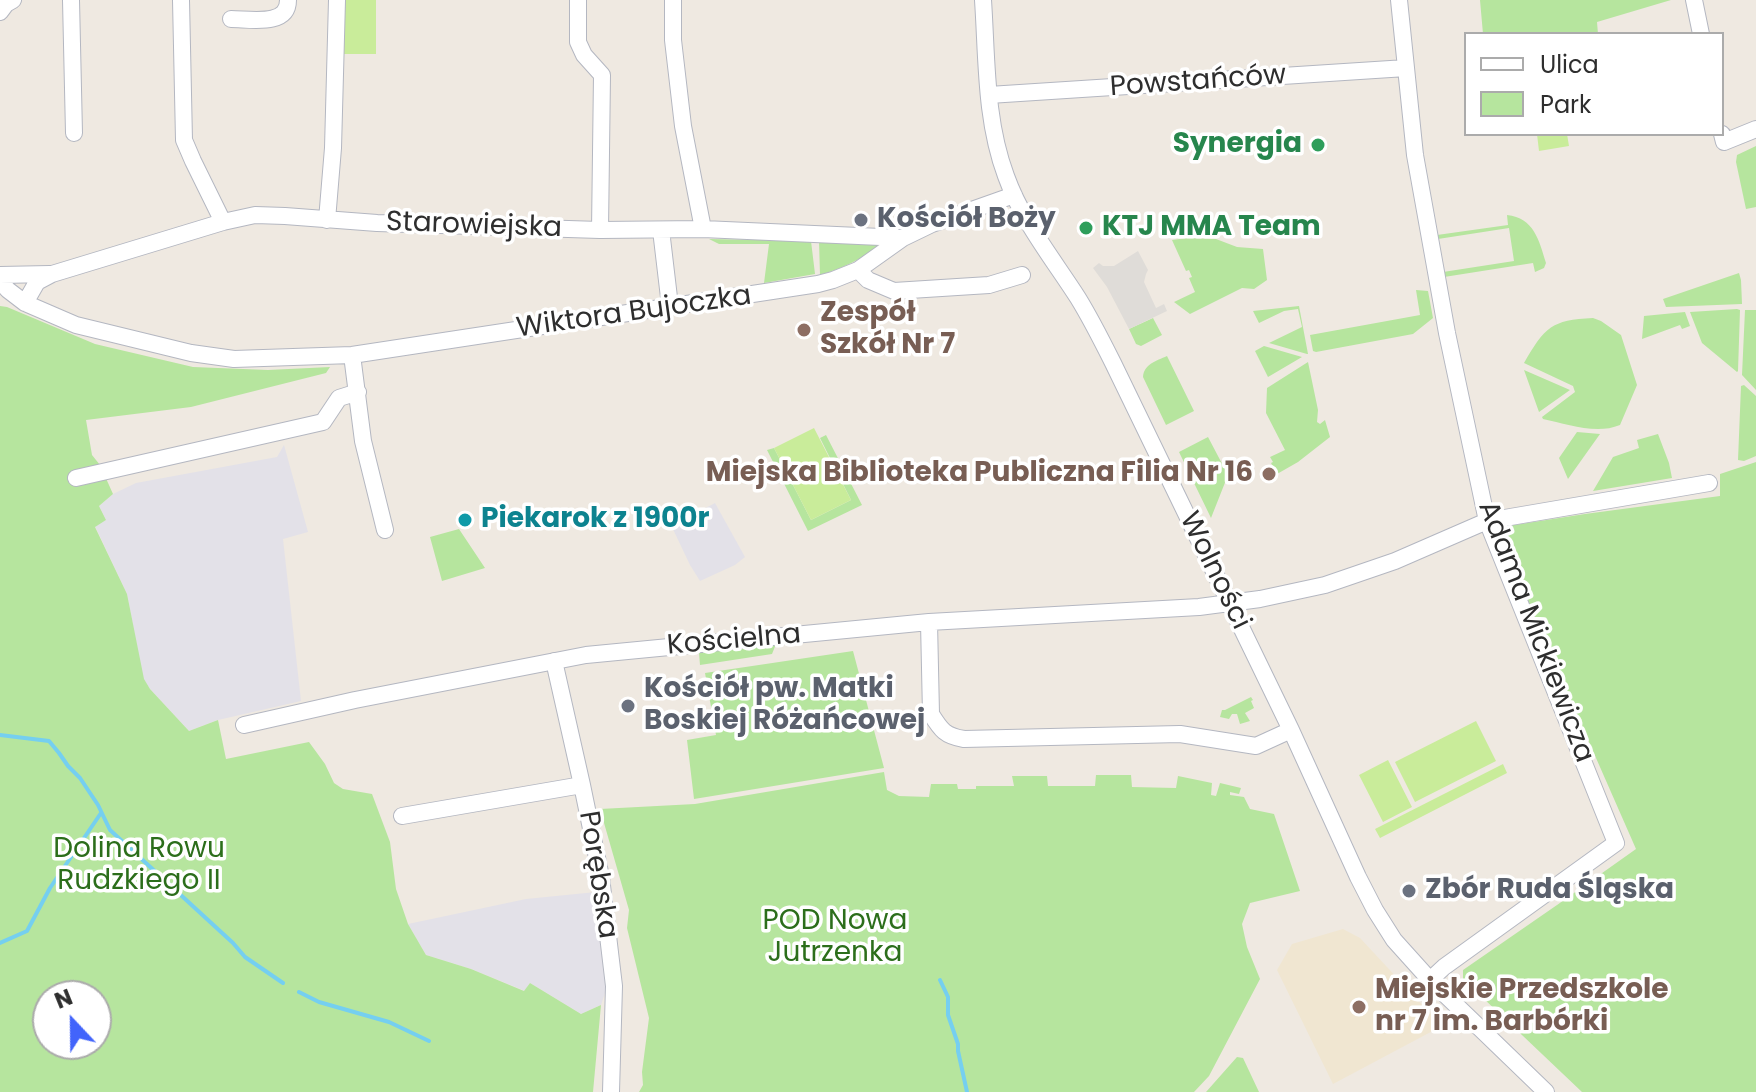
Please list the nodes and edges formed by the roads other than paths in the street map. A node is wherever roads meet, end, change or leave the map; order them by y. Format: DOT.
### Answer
graph roads {
  1 [pos="71,0"];
  2 [pos="181,0"];
  3 [pos="288,0"];
  4 [pos="337,0"];
  5 [pos="578,0"];
  6 [pos="673,0"];
  7 [pos="983,0"];
  8 [pos="1399,0"];
  9 [pos="1694,0"];
  10 [pos="231,19"];
  11 [pos="1701,32"];
  12 [pos="1406,68"];
  13 [pos="989,95"];
  14 [pos="1756,129"];
  15 [pos="74,133"];
  16 [pos="1722,136"];
  17 [pos="1014,195"];
  18 [pos="327,220"];
  19 [pos="223,222"];
  20 [pos="703,229"];
  21 [pos="600,230"];
  22 [pos="661,230"];
  23 [pos="903,238"];
  24 [pos="858,270"];
  25 [pos="52,274"];
  26 [pos="0,275"];
  27 [pos="1022,275"];
  28 [pos="0,281"];
  29 [pos="25,303"];
  30 [pos="670,306"];
  31 [pos="352,355"];
  32 [pos="358,392"];
  33 [pos="76,478"];
  34 [pos="1709,483"];
  35 [pos="1487,521"];
  36 [pos="385,530"];
  37 [pos="1229,603"];
  38 [pos="929,622"];
  39 [pos="554,661"];
  40 [pos="244,725"];
  41 [pos="1291,730"];
  42 [pos="582,785"];
  43 [pos="402,816"];
  44 [pos="1430,980"];
  45 [pos="611,1092"];
  46 [pos="1546,1092"];
  1 -- 15 [label="street"];
  2 -- 19 [label="street"];
  3 -- 10 [label="street"];
  4 -- 18 [label="street"];
  5 -- 21 [label="street"];
  6 -- 20 [label="street"];
  7 -- 13 [label="street, Wolności"];
  8 -- 12 [label="street, Adama Mickiewicza"];
  9 -- 11 [label="street"];
  12 -- 13 [label="street, Powstańców"];
  12 -- 35 [label="street, Adama Mickiewicza"];
  13 -- 17 [label="street, Wolności"];
  14 -- 16 [label="street"];
  17 -- 23 [label="street, Wiktora Bujoczka"];
  17 -- 37 [label="street, Wolności"];
  18 -- 19 [label="street, Starowiejska"];
  18 -- 21 [label="street, Starowiejska"];
  19 -- 25 [label="street, Starowiejska"];
  20 -- 22 [label="street, Starowiejska"];
  20 -- 23 [label="street, Starowiejska"];
  21 -- 22 [label="street, Starowiejska"];
  22 -- 30 [label="street"];
  23 -- 24 [label="street, Wiktora Bujoczka"];
  24 -- 27 [label="street"];
  24 -- 30 [label="street, Wiktora Bujoczka"];
  25 -- 26 [label="street, Starowiejska"];
  25 -- 29 [label="street, Starowiejska"];
  28 -- 29 [label="street, Wiktora Bujoczka"];
  29 -- 31 [label="street, Wiktora Bujoczka"];
  30 -- 31 [label="street, Wiktora Bujoczka"];
  31 -- 32 [label="street"];
  32 -- 33 [label="street"];
  32 -- 36 [label="street"];
  34 -- 35 [label="street, Kościelna"];
  35 -- 37 [label="street, Kościelna"];
  35 -- 44 [label="street, Adama Mickiewicza"];
  37 -- 38 [label="street, Kościelna"];
  37 -- 41 [label="street, Wolności"];
  38 -- 39 [label="street, Kościelna"];
  38 -- 41 [label="street"];
  39 -- 40 [label="street, Kościelna"];
  39 -- 42 [label="street, Porębska"];
  41 -- 44 [label="street, Wolności"];
  42 -- 43 [label="street"];
  42 -- 45 [label="street, Porębska"];
  44 -- 46 [label="street, Wolności"];
}
